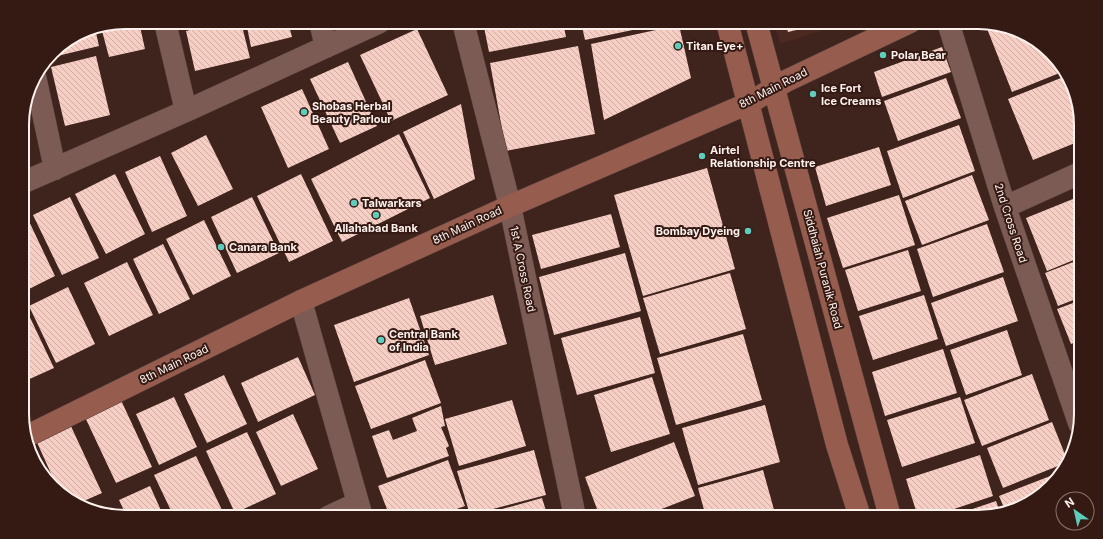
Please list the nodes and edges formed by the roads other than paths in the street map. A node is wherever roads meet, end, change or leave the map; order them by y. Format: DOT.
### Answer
graph roads {
  1 [pos="167,29"];
  2 [pos="322,29"];
  3 [pos="365,29"];
  4 [pos="465,29"];
  5 [pos="729,29"];
  6 [pos="758,29"];
  7 [pos="895,29"];
  8 [pos="950,29"];
  9 [pos="326,47"];
  10 [pos="37,86"];
  11 [pos="774,89"];
  12 [pos="749,103"];
  13 [pos="186,111"];
  14 [pos="55,169"];
  15 [pos="1074,176"];
  16 [pos="29,180"];
  17 [pos="510,206"];
  18 [pos="1005,207"];
  19 [pos="301,301"];
  20 [pos="1074,408"];
  21 [pos="31,434"];
  22 [pos="360,510"];
  23 [pos="574,510"];
  24 [pos="858,510"];
  25 [pos="888,510"];
  1 -- 13 [label="street"];
  2 -- 9 [label="street"];
  3 -- 9 [label="street"];
  4 -- 17 [label="street, 1st A Cross Road"];
  5 -- 12 [label="main road"];
  6 -- 11 [label="main road, Siddhaiah Puranik Road"];
  7 -- 11 [label="main road, 8th Main Road"];
  8 -- 18 [label="street, 2nd Cross Road"];
  9 -- 13 [label="street"];
  10 -- 14 [label="street"];
  11 -- 12 [label="main road, 8th Main Road"];
  11 -- 25 [label="main road, Siddhaiah Puranik Road"];
  12 -- 17 [label="main road, 8th Main Road"];
  12 -- 24 [label="main road"];
  13 -- 14 [label="street"];
  14 -- 16 [label="street"];
  15 -- 18 [label="street"];
  17 -- 19 [label="main road, 8th Main Road"];
  17 -- 23 [label="street, 1st A Cross Road"];
  18 -- 20 [label="street, 2nd Cross Road"];
  19 -- 21 [label="main road, 8th Main Road"];
  19 -- 22 [label="street"];
}
